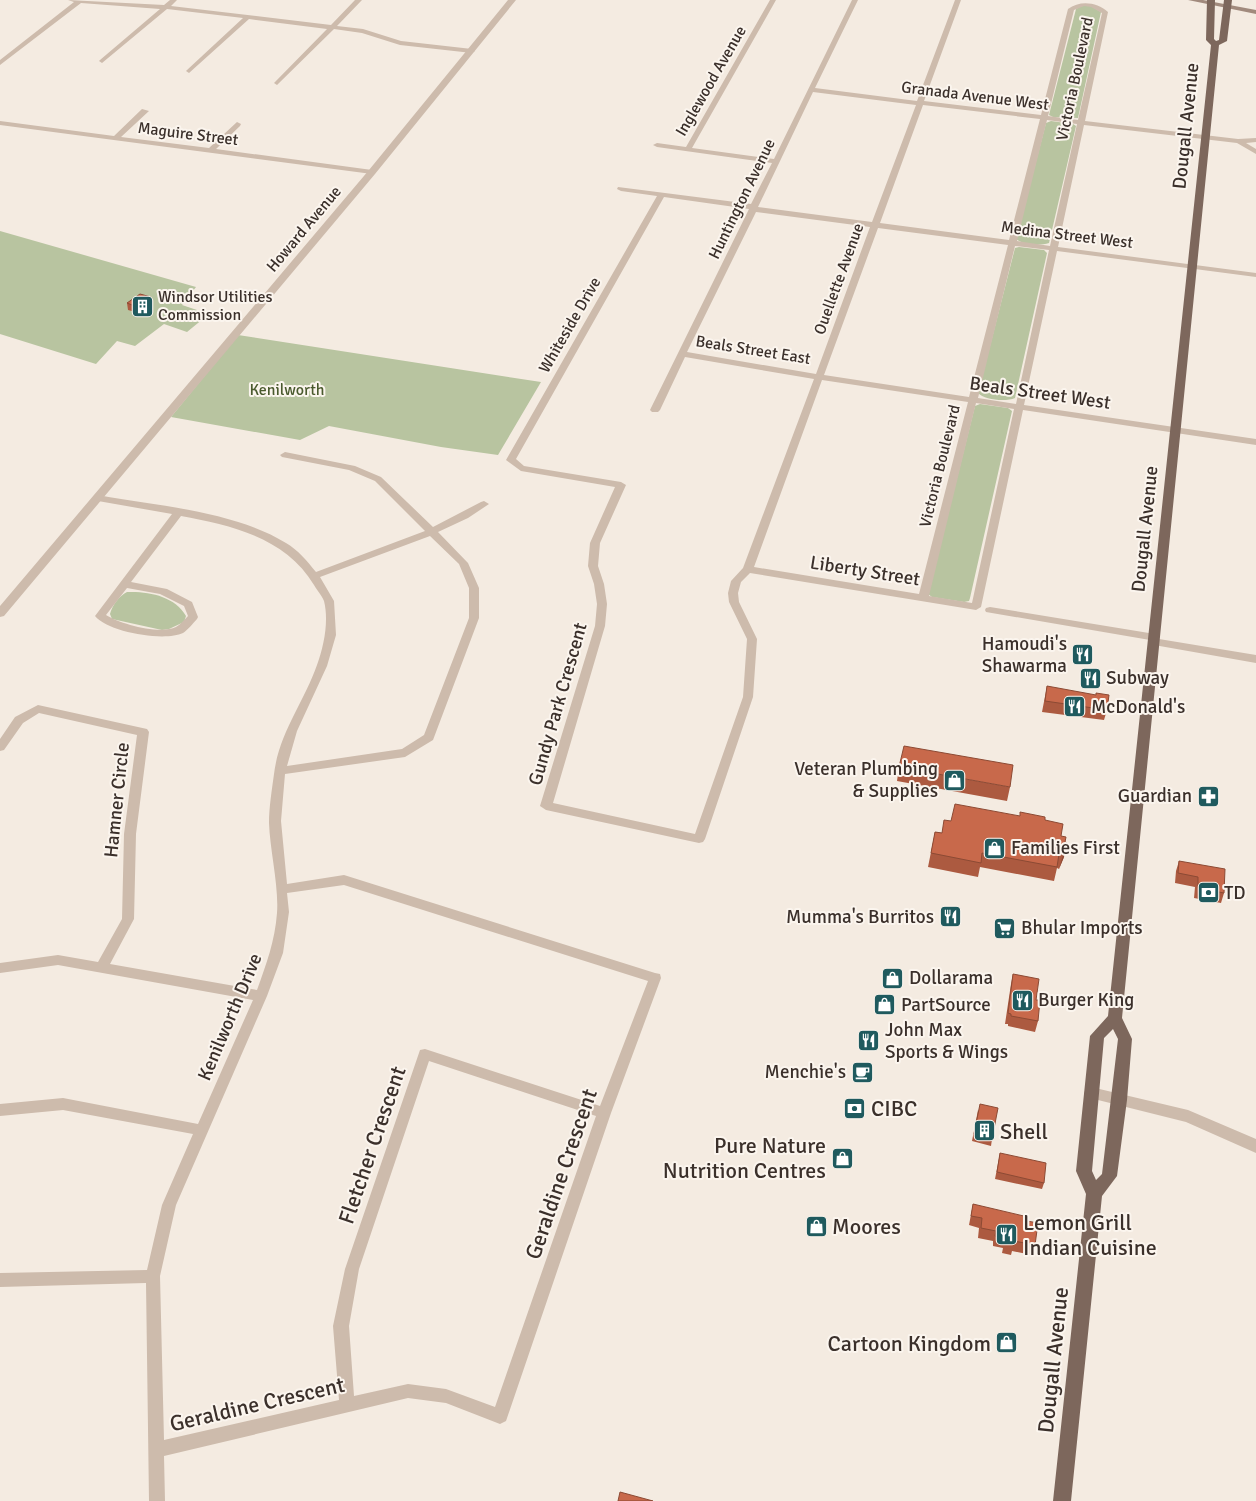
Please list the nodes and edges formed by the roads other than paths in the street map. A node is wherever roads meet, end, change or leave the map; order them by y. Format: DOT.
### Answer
graph roads {
  1 [pos="71,0"];
  2 [pos="80,0"];
  3 [pos="174,0"];
  4 [pos="359,0"];
  5 [pos="512,0"];
  6 [pos="773,0"];
  7 [pos="854,0"];
  8 [pos="958,0"];
  9 [pos="1192,0"];
  10 [pos="1219,0"];
  11 [pos="1211,2"];
  12 [pos="1228,3"];
  13 [pos="166,7"];
  14 [pos="1256,7"];
  15 [pos="1256,12"];
  16 [pos="248,17"];
  17 [pos="333,27"];
  18 [pos="1215,44"];
  19 [pos="472,51"];
  20 [pos="102,61"];
  21 [pos="0,63"];
  22 [pos="188,71"];
  23 [pos="278,83"];
  24 [pos="811,90"];
  25 [pos="920,103"];
  26 [pos="145,112"];
  27 [pos="1043,118"];
  28 [pos="1081,122"];
  29 [pos="0,123"];
  30 [pos="236,124"];
  31 [pos="1206,136"];
  32 [pos="116,138"];
  33 [pos="1256,140"];
  34 [pos="1238,141"];
  35 [pos="657,145"];
  36 [pos="688,149"];
  37 [pos="210,151"];
  38 [pos="1256,152"];
  39 [pos="776,161"];
  40 [pos="372,172"];
  41 [pos="621,189"];
  42 [pos="662,194"];
  43 [pos="753,208"];
  44 [pos="875,225"];
  45 [pos="1012,243"];
  46 [pos="1054,248"];
  47 [pos="1193,267"];
  48 [pos="1256,275"];
  49 [pos="682,354"];
  50 [pos="819,377"];
  51 [pos="972,400"];
  52 [pos="1020,406"];
  53 [pos="655,410"];
  54 [pos="1176,430"];
  55 [pos="1256,442"];
  56 [pos="285,455"];
  57 [pos="521,468"];
  58 [pos="98,498"];
  59 [pos="484,504"];
  60 [pos="179,512"];
  61 [pos="433,532"];
  62 [pos="748,569"];
  63 [pos="314,576"];
  64 [pos="125,584"];
  65 [pos="923,598"];
  66 [pos="976,607"];
  67 [pos="990,610"];
  68 [pos="0,613"];
  69 [pos="1155,640"];
  70 [pos="1256,659"];
  71 [pos="0,747"];
  72 [pos="280,771"];
  73 [pos="282,889"];
  74 [pos="102,967"];
  75 [pos="0,968"];
  76 [pos="261,996"];
  77 [pos="1115,1018"];
  78 [pos="1091,1093"];
  79 [pos="1119,1100"];
  80 [pos="0,1110"];
  81 [pos="604,1113"];
  82 [pos="201,1130"];
  83 [pos="1256,1146"];
  84 [pos="1094,1194"];
  85 [pos="153,1276"];
  86 [pos="0,1280"];
  87 [pos="347,1405"];
  88 [pos="155,1450"];
  89 [pos="157,1501"];
  90 [pos="1062,1501"];
  1 -- 2 [label="street"];
  2 -- 13 [label="street"];
  2 -- 21 [label="street"];
  3 -- 13 [label="street"];
  4 -- 17 [label="street"];
  5 -- 19 [label="street, Howard Avenue"];
  6 -- 36 [label="street, Inglewood Avenue"];
  7 -- 24 [label="street, Huntington Avenue"];
  8 -- 25 [label="street, Ouellette Avenue"];
  9 -- 11 [label="main road"];
  10 -- 12 [label="main road"];
  11 -- 12 [label="main road"];
  11 -- 18 [label="main road, Dougall Avenue"];
  12 -- 14 [label="main road"];
  12 -- 15 [label="main road"];
  12 -- 18 [label="main road, Dougall Avenue"];
  13 -- 16 [label="street"];
  13 -- 20 [label="street"];
  16 -- 17 [label="street"];
  16 -- 22 [label="street"];
  17 -- 19 [label="street"];
  17 -- 23 [label="street"];
  18 -- 31 [label="main road, Dougall Avenue"];
  19 -- 40 [label="street, Howard Avenue"];
  24 -- 25 [label="street, Granada Avenue West"];
  24 -- 39 [label="street, Huntington Avenue"];
  25 -- 27 [label="street, Granada Avenue West"];
  25 -- 44 [label="street, Ouellette Avenue"];
  26 -- 32 [label="street"];
  27 -- 28 [label="street, Granada Avenue West"];
  27 -- 28 [label="street, Victoria Boulevard"];
  27 -- 45 [label="street, Victoria Boulevard"];
  28 -- 31 [label="street, Granada Avenue West"];
  28 -- 46 [label="street, Victoria Boulevard"];
  29 -- 32 [label="street, Maguire Street"];
  30 -- 37 [label="street"];
  31 -- 34 [label="street, Granada Avenue West"];
  31 -- 47 [label="main road, Dougall Avenue"];
  32 -- 37 [label="street, Maguire Street"];
  33 -- 34 [label="street, Granada Avenue West"];
  34 -- 38 [label="street"];
  35 -- 36 [label="street"];
  36 -- 39 [label="street"];
  37 -- 40 [label="street, Maguire Street"];
  39 -- 43 [label="street, Huntington Avenue"];
  40 -- 58 [label="street, Howard Avenue"];
  41 -- 42 [label="street, Medina Street West"];
  42 -- 43 [label="street, Medina Street West"];
  42 -- 57 [label="street, Whiteside Drive"];
  43 -- 44 [label="street, Medina Street West"];
  43 -- 49 [label="street, Huntington Avenue"];
  44 -- 45 [label="street, Medina Street West"];
  44 -- 50 [label="street, Ouellette Avenue"];
  45 -- 46 [label="street, Medina Street West"];
  45 -- 51 [label="street, Victoria Boulevard"];
  46 -- 47 [label="street, Medina Street West"];
  46 -- 52 [label="street, Victoria Boulevard"];
  47 -- 48 [label="street, Medina Street West"];
  47 -- 54 [label="main road, Dougall Avenue"];
  49 -- 50 [label="street, Beals Street East"];
  49 -- 53 [label="street, Huntington Avenue"];
  50 -- 51 [label="street, Beals Street West"];
  50 -- 62 [label="street, Ouellette Avenue"];
  51 -- 52 [label="street, Beals Street West"];
  51 -- 65 [label="street, Victoria Boulevard"];
  52 -- 54 [label="street, Beals Street West"];
  52 -- 66 [label="street, Victoria Boulevard"];
  54 -- 55 [label="street, Beals Street West"];
  54 -- 69 [label="main road, Dougall Avenue"];
  56 -- 61 [label="street"];
  57 -- 62 [label="street, Gundy Park Crescent"];
  58 -- 60 [label="street, Kenilworth Drive"];
  58 -- 68 [label="street, Howard Avenue"];
  59 -- 61 [label="street"];
  60 -- 63 [label="street, Kenilworth Drive"];
  60 -- 64 [label="street"];
  61 -- 63 [label="street"];
  61 -- 72 [label="street"];
  62 -- 65 [label="street, Liberty Street"];
  63 -- 72 [label="street, Kenilworth Drive"];
  64 -- 64 [label="street"];
  65 -- 66 [label="street, Liberty Street"];
  67 -- 69 [label="street"];
  69 -- 70 [label="street"];
  69 -- 77 [label="main road, Dougall Avenue"];
  71 -- 74 [label="street, Hamner Circle"];
  72 -- 73 [label="street, Kenilworth Drive"];
  73 -- 76 [label="street, Kenilworth Drive"];
  73 -- 81 [label="street, Geraldine Crescent"];
  74 -- 75 [label="street"];
  74 -- 76 [label="street"];
  76 -- 82 [label="street, Kenilworth Drive"];
  77 -- 78 [label="main road, Dougall Avenue"];
  77 -- 79 [label="main road, Dougall Avenue"];
  78 -- 79 [label="street"];
  78 -- 84 [label="main road, Dougall Avenue"];
  79 -- 83 [label="street"];
  79 -- 84 [label="main road, Dougall Avenue"];
  80 -- 82 [label="street"];
  81 -- 87 [label="street, Geraldine Crescent"];
  81 -- 87 [label="street, Fletcher Crescent"];
  82 -- 85 [label="street, Kenilworth Drive"];
  84 -- 90 [label="main road, Dougall Avenue"];
  85 -- 86 [label="street"];
  85 -- 88 [label="street, Kenilworth Drive"];
  87 -- 88 [label="street, Geraldine Crescent"];
  88 -- 89 [label="street, Kenilworth Drive"];
}
